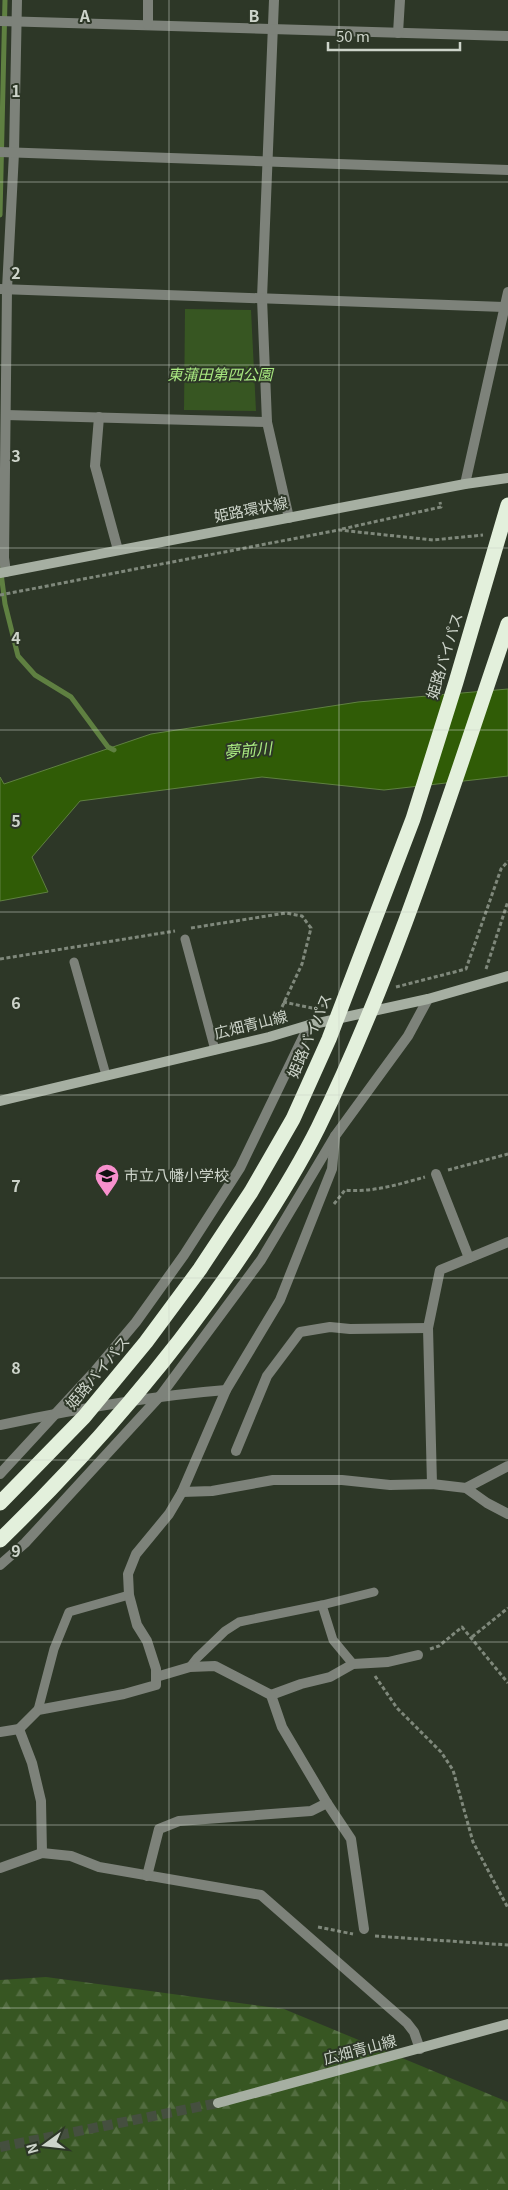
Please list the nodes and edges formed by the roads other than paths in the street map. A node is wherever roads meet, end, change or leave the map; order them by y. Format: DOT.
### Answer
graph roads {
  1 [pos="18,0"];
  2 [pos="148,0"];
  3 [pos="274,0"];
  4 [pos="400,0"];
  5 [pos="0,21"];
  6 [pos="17,21"];
  7 [pos="148,25"];
  8 [pos="272,29"];
  9 [pos="398,33"];
  10 [pos="508,36"];
  11 [pos="0,152"];
  12 [pos="14,152"];
  13 [pos="268,162"];
  14 [pos="508,170"];
  15 [pos="4,289"];
  16 [pos="508,292"];
  17 [pos="262,298"];
  18 [pos="504,307"];
  19 [pos="6,415"];
  20 [pos="100,417"];
  21 [pos="267,422"];
  22 [pos="508,478"];
  23 [pos="465,484"];
  24 [pos="508,505"];
  25 [pos="289,518"];
  26 [pos="118,550"];
  27 [pos="2,571"];
  28 [pos="508,624"];
  29 [pos="185,939"];
  30 [pos="74,962"];
  31 [pos="508,976"];
  32 [pos="428,999"];
  33 [pos="309,1025"];
  34 [pos="215,1050"];
  35 [pos="106,1076"];
  36 [pos="0,1101"];
  37 [pos="335,1136"];
  38 [pos="436,1174"];
  39 [pos="508,1242"];
  40 [pos="469,1258"];
  41 [pos="428,1328"];
  42 [pos="226,1390"];
  43 [pos="161,1395"];
  44 [pos="56,1413"];
  45 [pos="0,1425"];
  46 [pos="236,1451"];
  47 [pos="508,1466"];
  48 [pos="0,1474"];
  49 [pos="432,1484"];
  50 [pos="466,1488"];
  51 [pos="182,1492"];
  52 [pos="0,1503"];
  53 [pos="508,1514"];
  54 [pos="0,1540"];
  55 [pos="0,1565"];
  56 [pos="374,1592"];
  57 [pos="129,1594"];
  58 [pos="322,1605"];
  59 [pos="418,1655"];
  60 [pos="353,1664"];
  61 [pos="190,1667"];
  62 [pos="156,1677"];
  63 [pos="271,1695"];
  64 [pos="38,1710"];
  65 [pos="20,1729"];
  66 [pos="0,1732"];
  67 [pos="327,1803"];
  68 [pos="42,1854"];
  69 [pos="0,1868"];
  70 [pos="147,1876"];
  71 [pos="364,1933"];
  72 [pos="508,2024"];
  73 [pos="420,2050"];
  74 [pos="218,2103"];
  1 -- 6 [label="street"];
  2 -- 7 [label="street"];
  3 -- 8 [label="street"];
  4 -- 9 [label="street"];
  5 -- 6 [label="street"];
  6 -- 7 [label="street"];
  6 -- 12 [label="street"];
  7 -- 8 [label="street"];
  8 -- 9 [label="street"];
  8 -- 13 [label="street"];
  9 -- 10 [label="street"];
  11 -- 12 [label="street"];
  12 -- 13 [label="street"];
  12 -- 15 [label="street"];
  13 -- 14 [label="street"];
  13 -- 17 [label="street"];
  15 -- 17 [label="street"];
  15 -- 19 [label="street"];
  16 -- 18 [label="street"];
  17 -- 18 [label="street"];
  17 -- 21 [label="street"];
  18 -- 23 [label="street"];
  19 -- 20 [label="street"];
  19 -- 27 [label="street"];
  20 -- 21 [label="street"];
  20 -- 26 [label="street"];
  21 -- 25 [label="street"];
  22 -- 23 [label="main road, 姫路環状線"];
  23 -- 25 [label="main road, 姫路環状線"];
  24 -- 52 [label="highway, 姫路バイパス"];
  25 -- 26 [label="main road, 姫路環状線"];
  26 -- 27 [label="main road, 姫路環状線"];
  28 -- 54 [label="highway"];
  29 -- 34 [label="lane"];
  30 -- 35 [label="lane"];
  31 -- 32 [label="main road, 広畑青山線"];
  32 -- 33 [label="main road, 広畑青山線"];
  32 -- 37 [label="street"];
  33 -- 34 [label="main road, 広畑青山線"];
  33 -- 44 [label="street"];
  34 -- 35 [label="main road, 広畑青山線"];
  35 -- 36 [label="main road, 広畑青山線"];
  37 -- 42 [label="street"];
  37 -- 43 [label="street"];
  38 -- 40 [label="street"];
  39 -- 40 [label="street"];
  40 -- 41 [label="street"];
  41 -- 46 [label="street"];
  41 -- 49 [label="street"];
  42 -- 43 [label="street"];
  42 -- 51 [label="street"];
  43 -- 44 [label="street"];
  43 -- 55 [label="street"];
  44 -- 45 [label="street"];
  44 -- 48 [label="street"];
  47 -- 50 [label="street"];
  49 -- 50 [label="street"];
  49 -- 51 [label="street"];
  50 -- 53 [label="street"];
  51 -- 57 [label="street"];
  56 -- 58 [label="lane"];
  57 -- 62 [label="street"];
  57 -- 64 [label="lane"];
  58 -- 60 [label="lane"];
  58 -- 61 [label="lane"];
  59 -- 60 [label="street"];
  60 -- 63 [label="street"];
  61 -- 62 [label="street"];
  61 -- 63 [label="street"];
  62 -- 64 [label="street"];
  63 -- 67 [label="street"];
  64 -- 65 [label="street"];
  65 -- 66 [label="street"];
  65 -- 68 [label="street"];
  67 -- 70 [label="street"];
  67 -- 71 [label="street"];
  68 -- 69 [label="street"];
  68 -- 70 [label="street"];
  70 -- 73 [label="street"];
  72 -- 73 [label="main road, 広畑青山線"];
  73 -- 74 [label="main road, 広畑青山線"];
}
